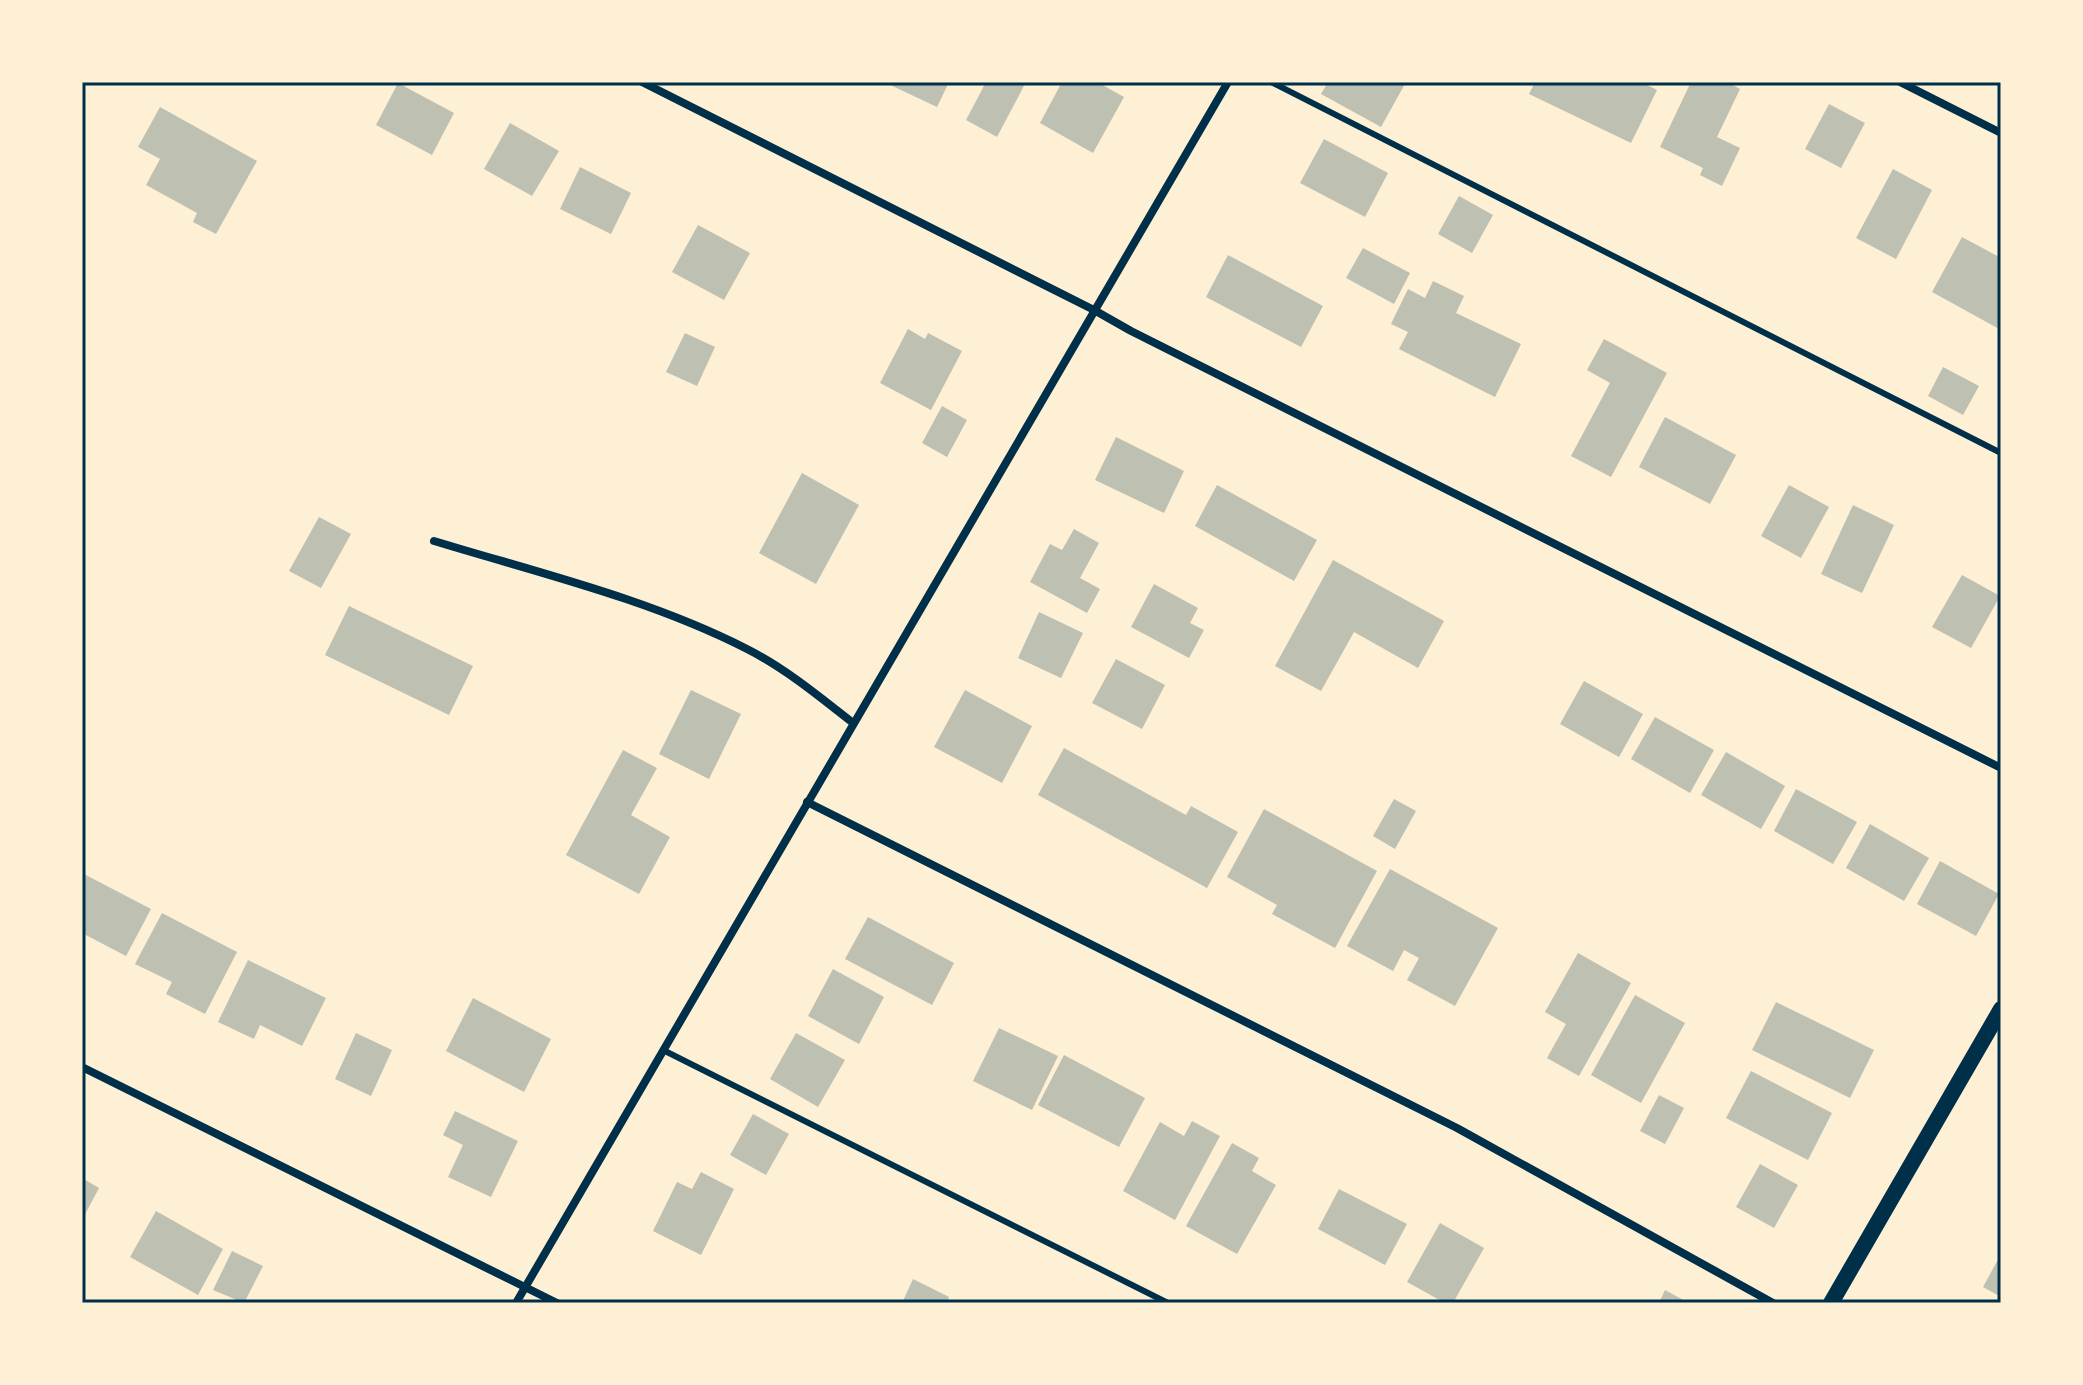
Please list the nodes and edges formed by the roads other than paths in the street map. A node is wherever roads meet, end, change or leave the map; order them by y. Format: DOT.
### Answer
graph roads {
  1 [pos="642,82"];
  2 [pos="1228,82"];
  3 [pos="1271,82"];
  4 [pos="1900,82"];
  5 [pos="2001,133"];
  6 [pos="1094,310"];
  7 [pos="2001,453"];
  8 [pos="434,541"];
  9 [pos="853,723"];
  10 [pos="2001,768"];
  11 [pos="807,802"];
  12 [pos="2001,1009"];
  13 [pos="663,1050"];
  14 [pos="82,1067"];
  15 [pos="525,1287"];
  16 [pos="516,1303"];
  17 [pos="557,1303"];
  18 [pos="1168,1303"];
  19 [pos="1773,1303"];
  20 [pos="1831,1303"];
  1 -- 6 [label="street"];
  2 -- 6 [label="street"];
  3 -- 7 [label="lane"];
  4 -- 5 [label="street"];
  6 -- 9 [label="street"];
  6 -- 10 [label="street"];
  8 -- 9 [label="street"];
  9 -- 11 [label="street"];
  11 -- 13 [label="street"];
  11 -- 19 [label="street"];
  12 -- 20 [label="main road"];
  13 -- 15 [label="street"];
  13 -- 18 [label="lane"];
  14 -- 15 [label="street"];
  15 -- 16 [label="street"];
  15 -- 17 [label="street"];
}
